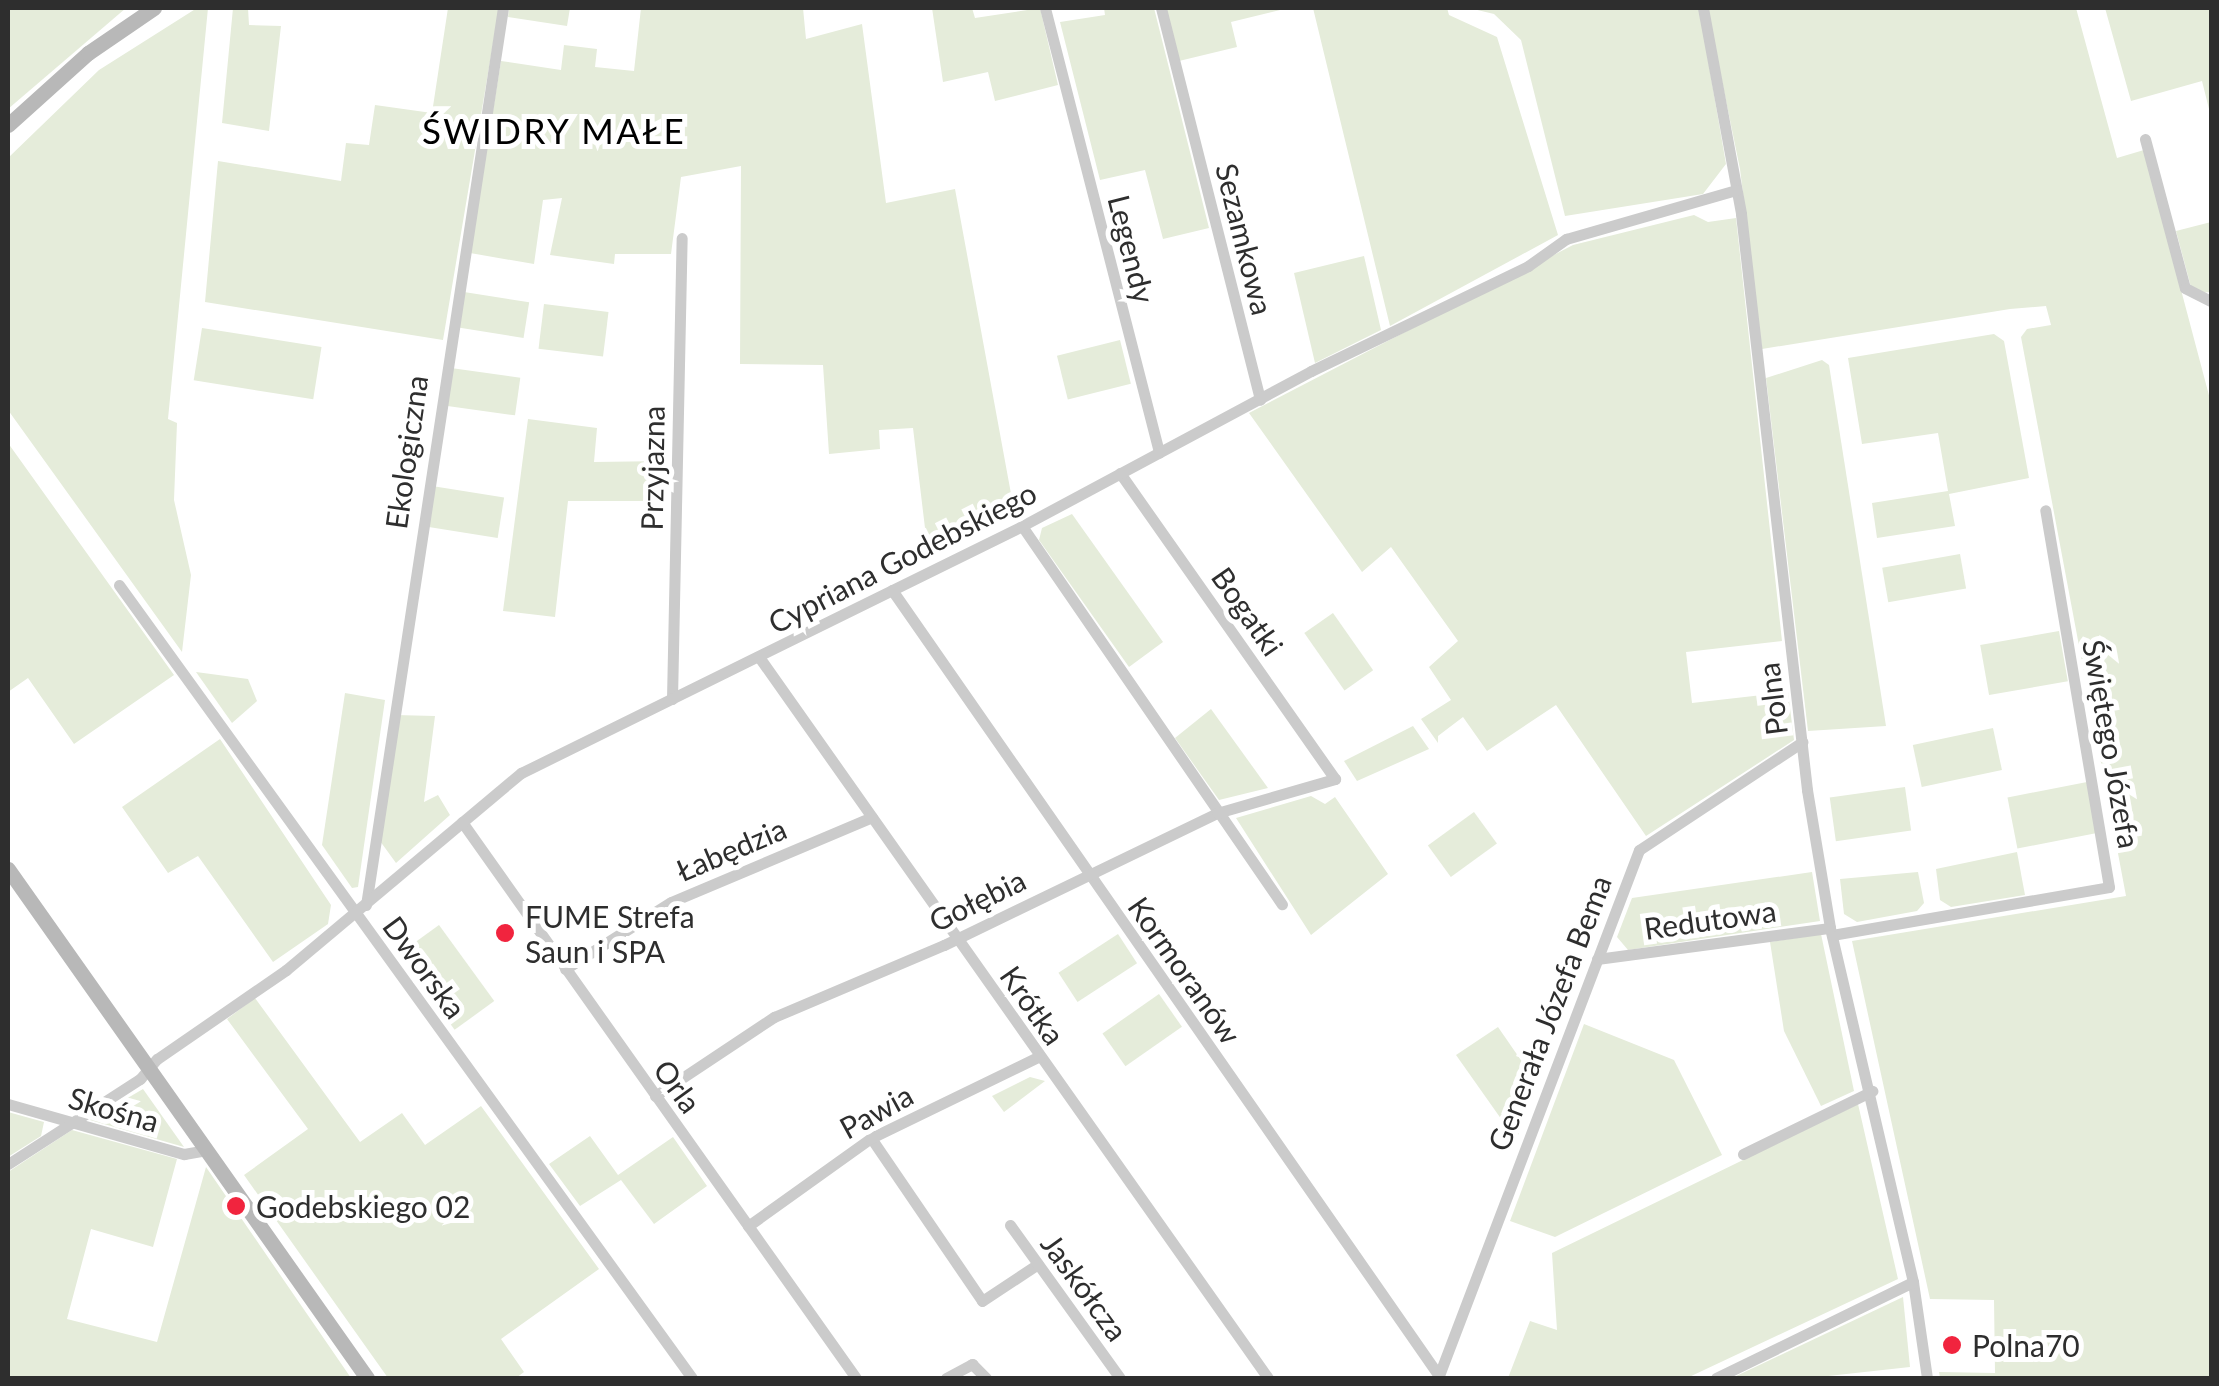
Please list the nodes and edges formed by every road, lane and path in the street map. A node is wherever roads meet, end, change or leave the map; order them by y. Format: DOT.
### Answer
graph roads {
  1 [pos="154,8"];
  2 [pos="502,8"];
  3 [pos="1045,8"];
  4 [pos="1161,8"];
  5 [pos="1703,8"];
  6 [pos="8,125"];
  7 [pos="2145,139"];
  8 [pos="1736,190"];
  9 [pos="682,238"];
  10 [pos="2212,302"];
  11 [pos="1260,400"];
  12 [pos="1159,453"];
  13 [pos="1120,472"];
  14 [pos="2044,510"];
  15 [pos="1022,526"];
  16 [pos="119,585"];
  17 [pos="892,590"];
  18 [pos="759,657"];
  19 [pos="672,700"];
  20 [pos="1802,742"];
  21 [pos="1335,779"];
  22 [pos="1217,813"];
  23 [pos="872,818"];
  24 [pos="462,822"];
  25 [pos="8,869"];
  26 [pos="1088,874"];
  27 [pos="1282,904"];
  28 [pos="366,905"];
  29 [pos="355,914"];
  30 [pos="1831,932"];
  31 [pos="956,938"];
  32 [pos="1597,959"];
  33 [pos="565,969"];
  34 [pos="1038,1057"];
  35 [pos="149,1068"];
  36 [pos="1872,1092"];
  37 [pos="654,1096"];
  38 [pos="8,1104"];
  39 [pos="72,1123"];
  40 [pos="871,1138"];
  41 [pos="207,1150"];
  42 [pos="1743,1154"];
  43 [pos="8,1164"];
  44 [pos="1010,1225"];
  45 [pos="748,1226"];
  46 [pos="1038,1264"];
  47 [pos="1913,1282"];
  48 [pos="1438,1377"];
  49 [pos="367,1378"];
  50 [pos="692,1378"];
  51 [pos="856,1378"];
  52 [pos="946,1378"];
  53 [pos="986,1378"];
  54 [pos="1120,1378"];
  55 [pos="1268,1378"];
  56 [pos="1716,1378"];
  57 [pos="1927,1378"];
  1 -- 6 [label="main road"];
  2 -- 28 [label="street, Ekologiczna"];
  3 -- 12 [label="street, Legendy"];
  4 -- 11 [label="street, Sezamkowa"];
  5 -- 8 [label="street, Polna"];
  7 -- 10 [label="street"];
  8 -- 11 [label="street, Cypriana Godebskiego"];
  8 -- 20 [label="street, Polna"];
  9 -- 19 [label="street, Przyjazna"];
  11 -- 12 [label="street, Cypriana Godebskiego"];
  12 -- 13 [label="street, Cypriana Godebskiego"];
  13 -- 15 [label="street, Cypriana Godebskiego"];
  13 -- 21 [label="street, Bogatki"];
  14 -- 30 [label="street, Świętego Józefa"];
  15 -- 17 [label="street, Cypriana Godebskiego"];
  15 -- 22 [label="street"];
  16 -- 29 [label="street, Dworska"];
  17 -- 18 [label="street, Cypriana Godebskiego"];
  17 -- 26 [label="street, Kormoranów"];
  18 -- 19 [label="street, Cypriana Godebskiego"];
  18 -- 23 [label="street, Krótka"];
  19 -- 24 [label="street, Cypriana Godebskiego"];
  20 -- 30 [label="street, Polna"];
  20 -- 32 [label="street, Generała Józefa Bema"];
  21 -- 22 [label="street, Gołębia"];
  22 -- 26 [label="street, Gołębia"];
  22 -- 27 [label="street"];
  23 -- 31 [label="street, Krótka"];
  23 -- 33 [label="street, Łabędzia"];
  24 -- 28 [label="street, Cypriana Godebskiego"];
  24 -- 33 [label="street, Orla"];
  25 -- 35 [label="main road"];
  26 -- 31 [label="street, Gołębia"];
  26 -- 48 [label="street, Kormoranów"];
  28 -- 29 [label="street, Cypriana Godebskiego"];
  29 -- 35 [label="street, Cypriana Godebskiego"];
  29 -- 50 [label="street, Dworska"];
  30 -- 32 [label="street, Redutowa"];
  30 -- 36 [label="street, Polna"];
  31 -- 34 [label="street, Krótka"];
  31 -- 37 [label="street, Gołębia"];
  32 -- 48 [label="street, Generała Józefa Bema"];
  33 -- 37 [label="street, Orla"];
  34 -- 40 [label="street, Pawia"];
  34 -- 55 [label="street, Krótka"];
  35 -- 39 [label="street, Cypriana Godebskiego"];
  35 -- 41 [label="main road"];
  36 -- 42 [label="street"];
  36 -- 47 [label="street, Polna"];
  37 -- 45 [label="street, Orla"];
  38 -- 39 [label="street, Skośna"];
  39 -- 41 [label="street, Skośna"];
  39 -- 43 [label="street, Cypriana Godebskiego"];
  40 -- 45 [label="street, Pawia"];
  40 -- 46 [label="street"];
  41 -- 49 [label="main road"];
  44 -- 46 [label="street, Jaskółcza"];
  45 -- 51 [label="street, Orla"];
  46 -- 54 [label="street, Jaskółcza"];
  47 -- 56 [label="street"];
  47 -- 57 [label="street, Polna"];
  52 -- 53 [label="street"];
}
